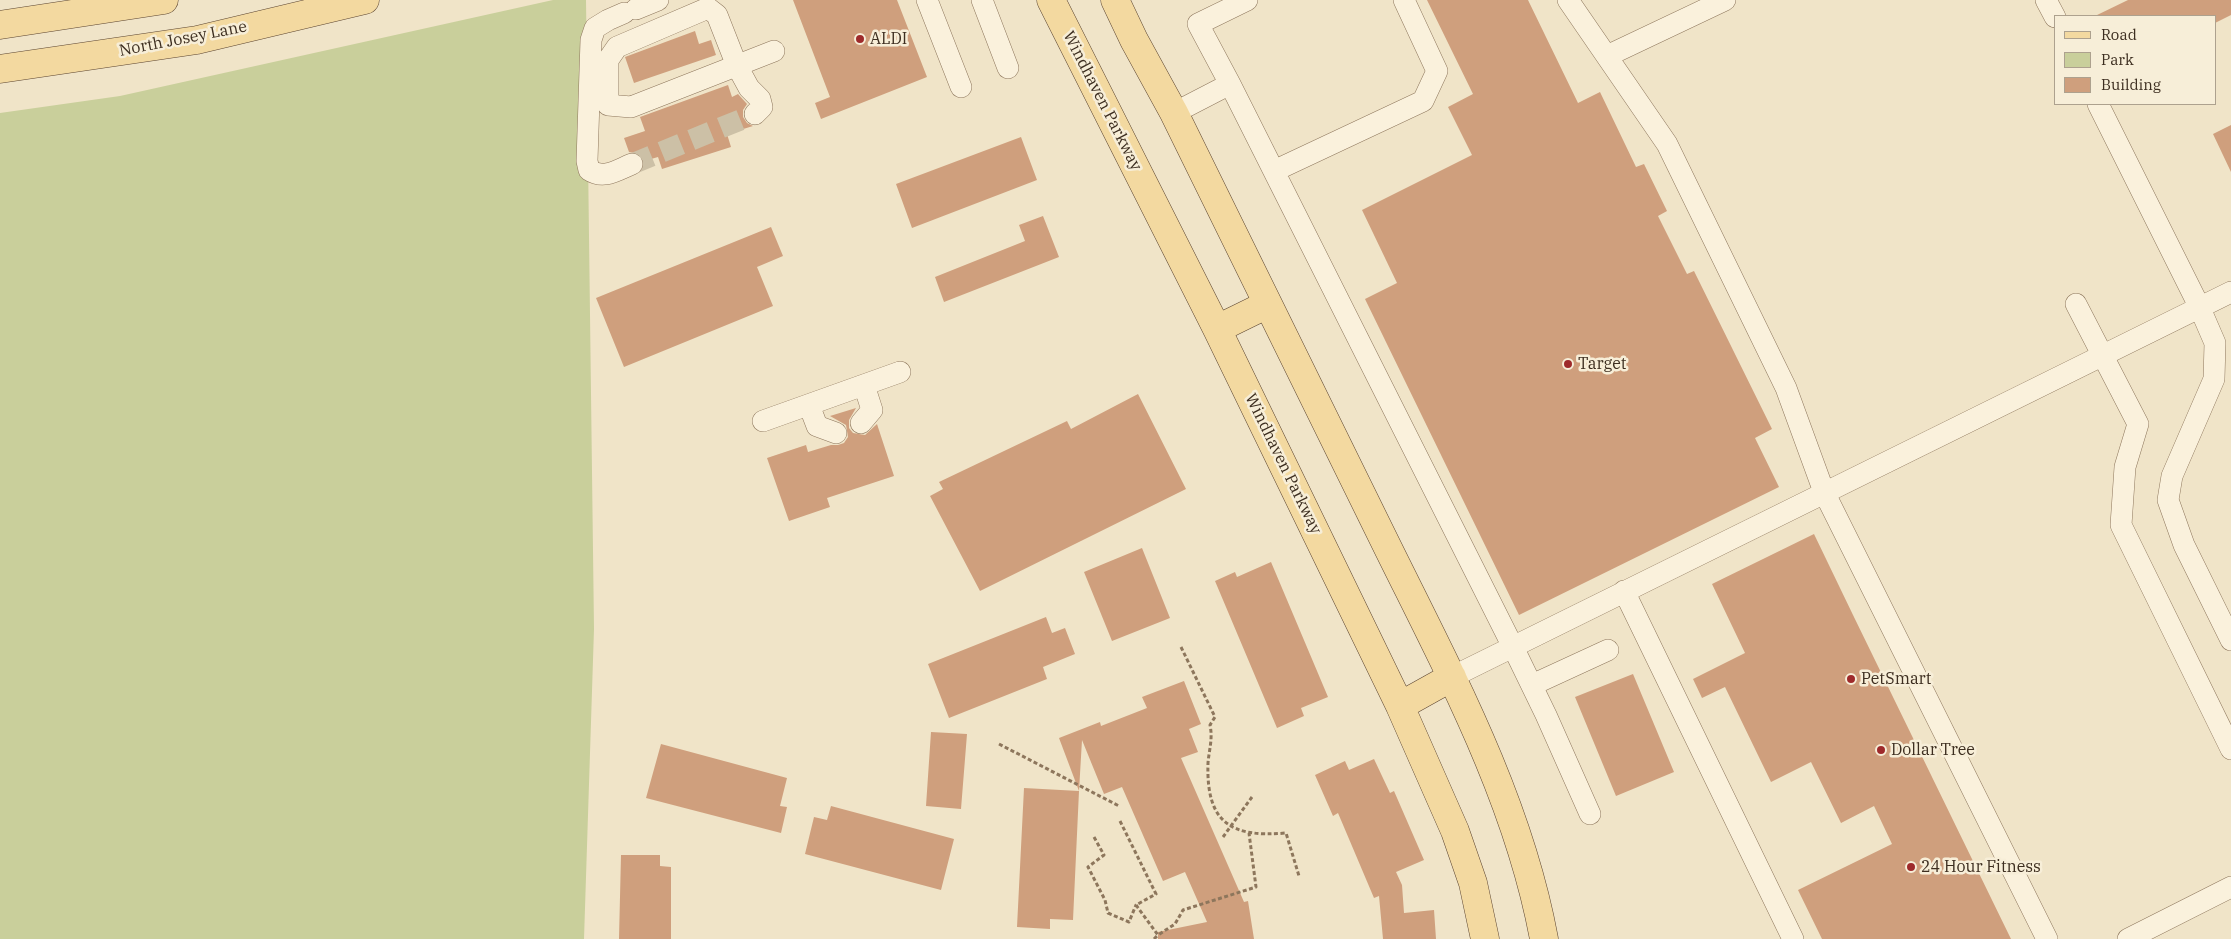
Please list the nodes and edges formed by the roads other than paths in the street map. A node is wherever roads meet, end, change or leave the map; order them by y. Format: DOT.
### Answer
graph roads {
  1 [pos="164,0"];
  2 [pos="365,0"];
  3 [pos="658,0"];
  4 [pos="927,0"];
  5 [pos="982,0"];
  6 [pos="1051,0"];
  7 [pos="1115,0"];
  8 [pos="1247,0"];
  9 [pos="1404,0"];
  10 [pos="1568,0"];
  11 [pos="1725,0"];
  12 [pos="2046,0"];
  13 [pos="706,4"];
  14 [pos="2054,15"];
  15 [pos="0,24"];
  16 [pos="774,51"];
  17 [pos="1607,56"];
  18 [pos="738,66"];
  19 [pos="1008,68"];
  20 [pos="0,70"];
  21 [pos="1230,84"];
  22 [pos="961,87"];
  23 [pos="2098,105"];
  24 [pos="1174,113"];
  25 [pos="755,114"];
  26 [pos="632,164"];
  27 [pos="1274,171"];
  28 [pos="2231,292"];
  29 [pos="1268,304"];
  30 [pos="2076,304"];
  31 [pos="2199,306"];
  32 [pos="1217,329"];
  33 [pos="2102,354"];
  34 [pos="900,372"];
  35 [pos="864,386"];
  36 [pos="809,405"];
  37 [pos="763,421"];
  38 [pos="861,423"];
  39 [pos="836,433"];
  40 [pos="1824,492"];
  41 [pos="1624,591"];
  42 [pos="2231,640"];
  43 [pos="1513,647"];
  44 [pos="1608,650"];
  45 [pos="1452,677"];
  46 [pos="1532,685"];
  47 [pos="1400,706"];
  48 [pos="2231,749"];
  49 [pos="1590,814"];
  50 [pos="2231,887"];
  51 [pos="1485,939"];
  52 [pos="1544,939"];
  53 [pos="1793,939"];
  54 [pos="2047,939"];
  55 [pos="2128,939"];
  1 -- 15 [label="main road"];
  2 -- 20 [label="main road, North Josey Lane"];
  3 -- 26 [label="lane"];
  4 -- 22 [label="lane"];
  5 -- 19 [label="lane"];
  6 -- 32 [label="main road, Windhaven Parkway"];
  7 -- 24 [label="main road"];
  8 -- 21 [label="lane"];
  9 -- 27 [label="lane"];
  10 -- 17 [label="lane"];
  11 -- 17 [label="lane"];
  12 -- 14 [label="lane"];
  13 -- 18 [label="lane"];
  13 -- 18 [label="lane"];
  16 -- 18 [label="lane"];
  17 -- 40 [label="lane"];
  18 -- 25 [label="lane"];
  21 -- 24 [label="lane"];
  21 -- 27 [label="lane"];
  23 -- 31 [label="lane"];
  24 -- 29 [label="main road"];
  27 -- 43 [label="lane"];
  28 -- 31 [label="lane"];
  29 -- 32 [label="main road"];
  29 -- 45 [label="main road"];
  30 -- 33 [label="lane"];
  31 -- 33 [label="lane"];
  31 -- 42 [label="lane"];
  32 -- 47 [label="main road, Windhaven Parkway"];
  33 -- 40 [label="lane"];
  33 -- 48 [label="lane"];
  34 -- 35 [label="lane"];
  35 -- 36 [label="lane"];
  35 -- 38 [label="lane"];
  36 -- 37 [label="lane"];
  36 -- 39 [label="lane"];
  40 -- 41 [label="lane"];
  40 -- 54 [label="lane"];
  41 -- 43 [label="lane"];
  41 -- 53 [label="lane"];
  43 -- 45 [label="lane"];
  43 -- 46 [label="lane"];
  44 -- 46 [label="lane"];
  45 -- 47 [label="main road"];
  45 -- 52 [label="main road"];
  46 -- 49 [label="lane"];
  47 -- 51 [label="main road, Windhaven Parkway"];
  50 -- 55 [label="lane"];
}
